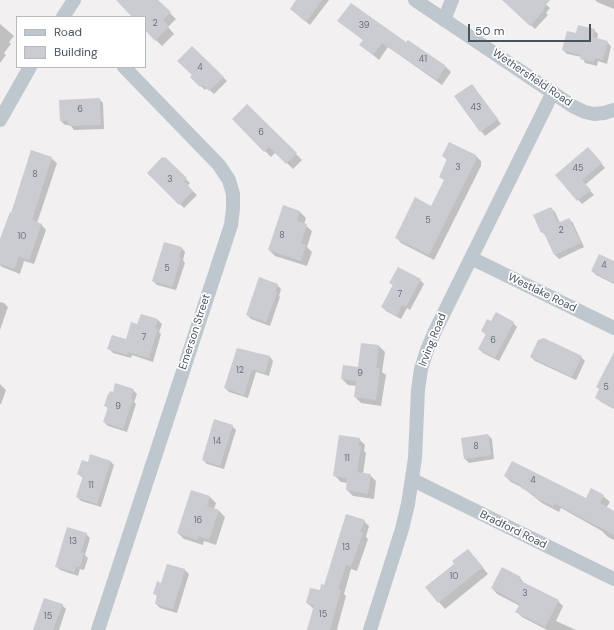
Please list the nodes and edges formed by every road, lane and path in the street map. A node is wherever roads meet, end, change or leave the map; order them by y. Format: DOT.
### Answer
graph roads {
  1 [pos="74,0"];
  2 [pos="415,0"];
  3 [pos="452,0"];
  4 [pos="65,16"];
  5 [pos="444,20"];
  6 [pos="29,68"];
  7 [pos="125,68"];
  8 [pos="553,92"];
  9 [pos="614,110"];
  10 [pos="0,120"];
  11 [pos="471,258"];
  12 [pos="614,328"];
  13 [pos="412,480"];
  14 [pos="614,579"];
  15 [pos="98,630"];
  16 [pos="370,630"];
  1 -- 4 [label="street"];
  2 -- 5 [label="street, Wethersfield Road"];
  3 -- 5 [label="street"];
  5 -- 8 [label="street, Wethersfield Road"];
  6 -- 10 [label="street"];
  7 -- 15 [label="street, Emerson Street"];
  8 -- 9 [label="street, Wethersfield Road"];
  8 -- 11 [label="street, Irving Road"];
  11 -- 12 [label="street, Westlake Road"];
  11 -- 13 [label="street, Irving Road"];
  13 -- 14 [label="street, Bradford Road"];
  13 -- 16 [label="street, Irving Road"];
}
